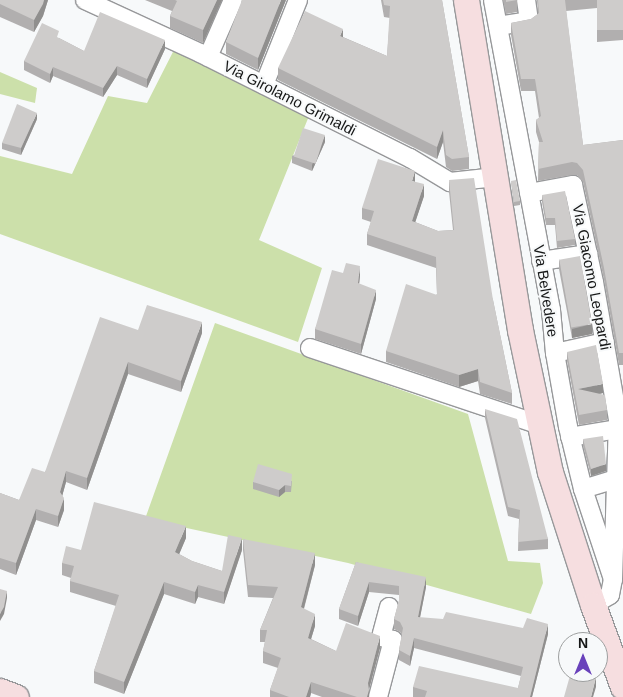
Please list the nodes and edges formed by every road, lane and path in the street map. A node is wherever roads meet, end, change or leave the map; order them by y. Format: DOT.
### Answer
graph roads {
  1 [pos="84,0"];
  2 [pos="233,0"];
  3 [pos="298,0"];
  4 [pos="466,0"];
  5 [pos="493,0"];
  6 [pos="526,0"];
  7 [pos="498,26"];
  8 [pos="208,57"];
  9 [pos="264,85"];
  10 [pos="496,178"];
  11 [pos="530,193"];
  12 [pos="588,254"];
  13 [pos="542,261"];
  14 [pos="605,342"];
  15 [pos="310,348"];
  16 [pos="555,353"];
  17 [pos="540,425"];
  18 [pos="618,429"];
  19 [pos="570,437"];
  20 [pos="616,480"];
  21 [pos="583,488"];
  22 [pos="613,579"];
  23 [pos="593,605"];
  24 [pos="389,607"];
  25 [pos="623,687"];
  26 [pos="0,691"];
  27 [pos="16,697"];
  28 [pos="378,697"];
  1 -- 8 [label="street, Via Girolamo Grimaldi"];
  2 -- 8 [label="street"];
  3 -- 9 [label="street"];
  4 -- 10 [label="main road"];
  5 -- 7 [label="street, Via Belvedere"];
  6 -- 7 [label="street"];
  7 -- 11 [label="street, Via Belvedere"];
  8 -- 9 [label="street, Via Girolamo Grimaldi"];
  9 -- 10 [label="street, Via Girolamo Grimaldi"];
  10 -- 17 [label="main road"];
  11 -- 12 [label="street, Via Giacomo Leopardi"];
  11 -- 13 [label="street, Via Belvedere"];
  12 -- 13 [label="street"];
  12 -- 14 [label="street, Via Giacomo Leopardi"];
  13 -- 16 [label="street, Via Belvedere"];
  14 -- 16 [label="street"];
  14 -- 18 [label="street, Via Giacomo Leopardi"];
  15 -- 17 [label="street"];
  16 -- 19 [label="street, Via Belvedere"];
  17 -- 23 [label="main road"];
  18 -- 19 [label="street"];
  18 -- 20 [label="street, Via Giacomo Leopardi"];
  19 -- 21 [label="street, Via Belvedere"];
  20 -- 21 [label="street"];
  20 -- 22 [label="street, Via Giacomo Leopardi"];
  21 -- 22 [label="street, Via Belvedere"];
  22 -- 23 [label="street"];
  23 -- 25 [label="main road"];
  24 -- 28 [label="street"];
  26 -- 27 [label="main road"];
}
